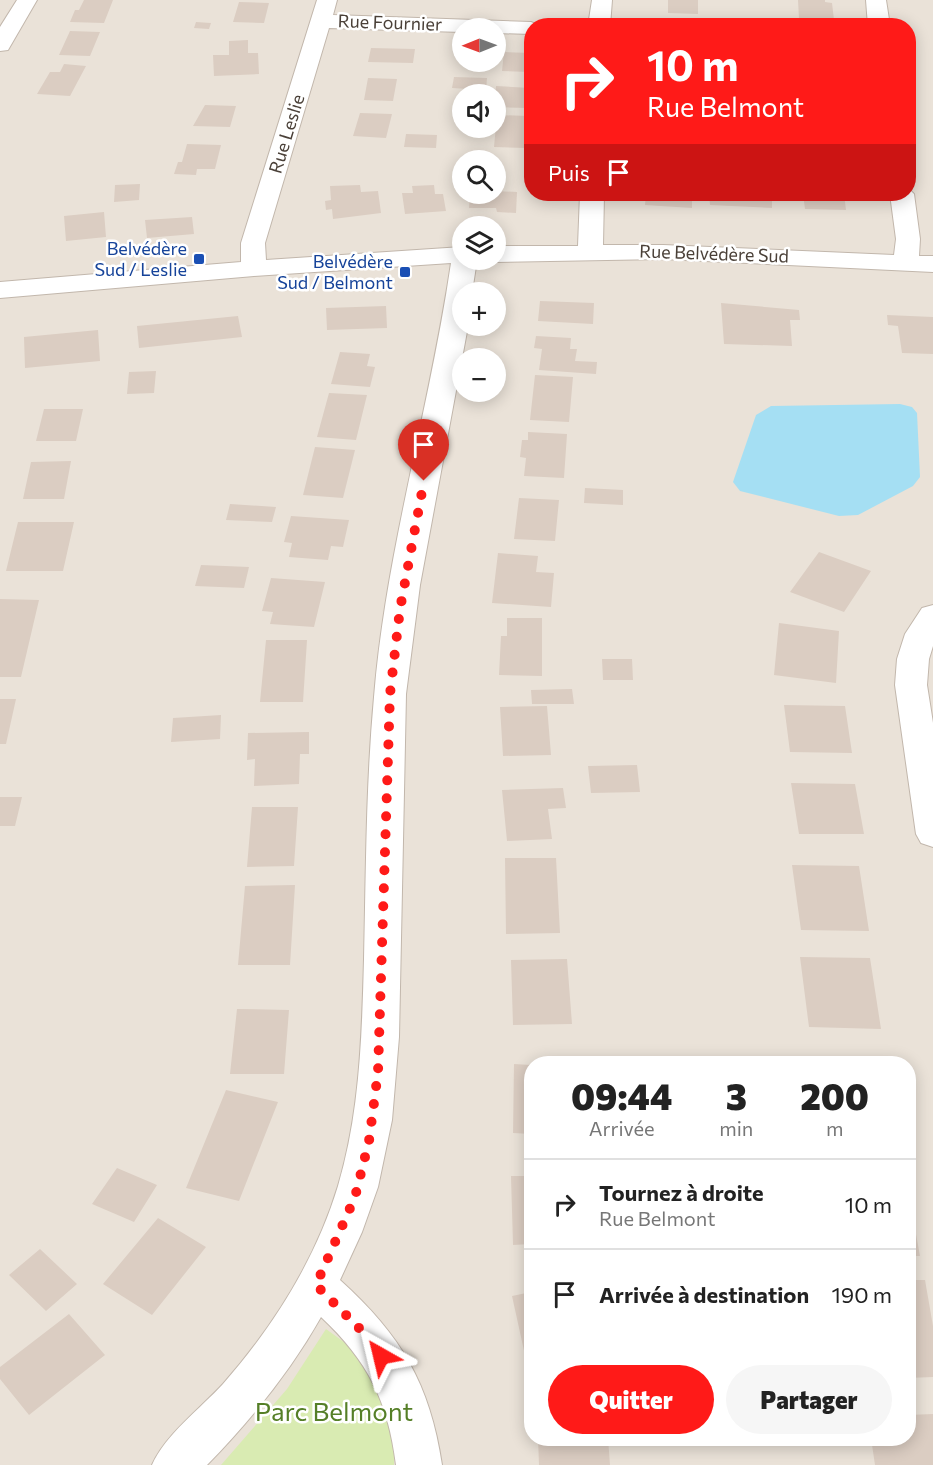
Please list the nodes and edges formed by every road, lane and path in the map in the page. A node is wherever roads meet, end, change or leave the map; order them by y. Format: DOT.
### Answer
graph roads {
  1 [pos="27,0"];
  2 [pos="602,0"];
  3 [pos="876,0"];
  4 [pos="324,10"];
  5 [pos="600,18"];
  6 [pos="878,18"];
  7 [pos="524,27"];
  8 [pos="0,45"];
  9 [pos="592,201"];
  10 [pos="903,201"];
  11 [pos="590,252"];
  12 [pos="506,254"];
  13 [pos="452,256"];
  14 [pos="906,262"];
  15 [pos="933,264"];
  16 [pos="254,268"];
  17 [pos="462,270"];
  18 [pos="0,290"];
  19 [pos="933,615"];
  20 [pos="933,834"];
  21 [pos="316,1285"];
  22 [pos="176,1465"];
  23 [pos="419,1465"];
  1 -- 8 [label="street"];
  2 -- 5 [label="street"];
  3 -- 6 [label="street"];
  4 -- 7 [label="street, Rue Fournier"];
  4 -- 16 [label="street, Rue Leslie"];
  9 -- 11 [label="street"];
  10 -- 14 [label="street"];
  11 -- 12 [label="street, Rue Belvédère Sud"];
  11 -- 14 [label="street, Rue Belvédère Sud"];
  13 -- 16 [label="street"];
  14 -- 15 [label="street, Rue Belvédère Sud"];
  16 -- 18 [label="street"];
  17 -- 21 [label="street"];
  19 -- 20 [label="street"];
  21 -- 22 [label="street"];
  21 -- 23 [label="street"];
}
